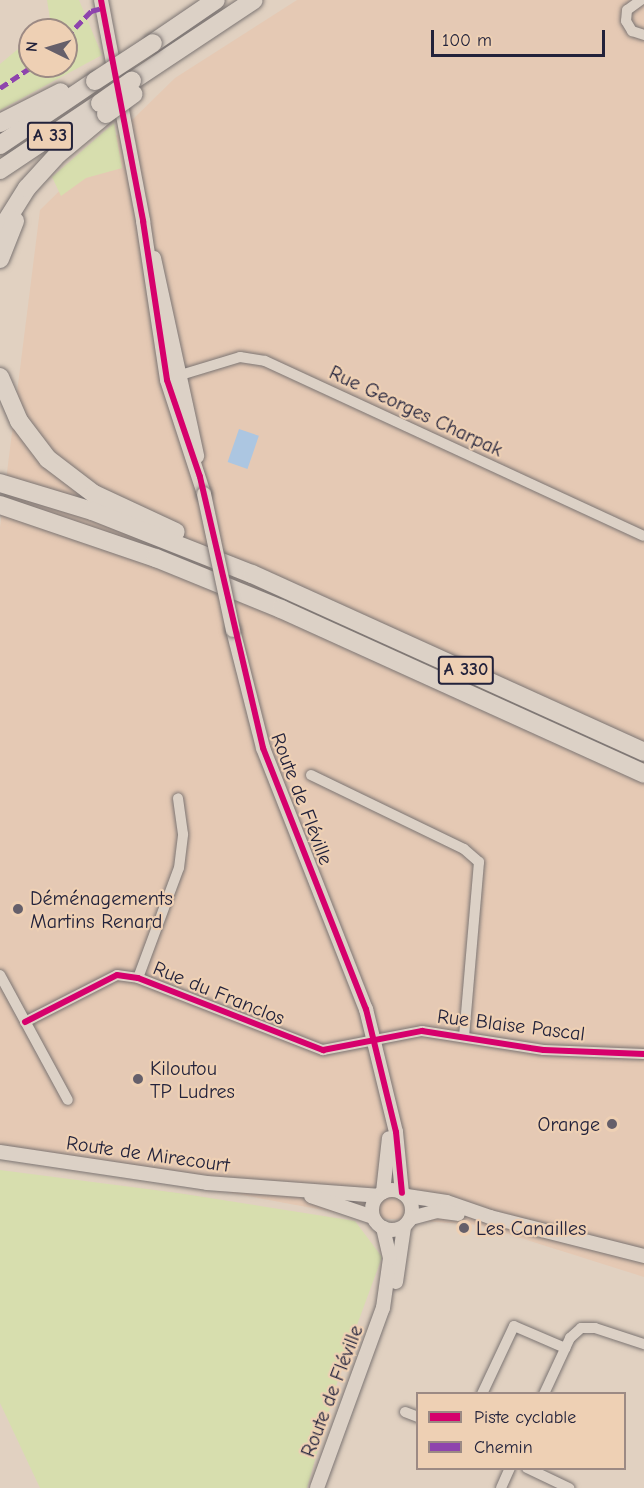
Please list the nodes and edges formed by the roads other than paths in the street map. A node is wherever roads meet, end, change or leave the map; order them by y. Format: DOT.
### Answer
graph roads {
  1 [pos="100,0"];
  2 [pos="216,0"];
  3 [pos="254,0"];
  4 [pos="641,0"];
  5 [pos="644,35"];
  6 [pos="94,76"];
  7 [pos="103,108"];
  8 [pos="0,123"];
  9 [pos="0,145"];
  10 [pos="0,170"];
  11 [pos="27,188"];
  12 [pos="0,231"];
  13 [pos="0,258"];
  14 [pos="0,376"];
  15 [pos="173,377"];
  16 [pos="0,483"];
  17 [pos="0,505"];
  18 [pos="644,536"];
  19 [pos="206,555"];
  20 [pos="644,752"];
  21 [pos="639,774"];
  22 [pos="311,775"];
  23 [pos="178,798"];
  24 [pos="0,975"];
  25 [pos="138,978"];
  26 [pos="25,1022"];
  27 [pos="464,1036"];
  28 [pos="374,1039"];
  29 [pos="644,1054"];
  30 [pos="68,1100"];
  31 [pos="389,1114"];
  32 [pos="0,1152"];
  33 [pos="292,1190"];
  34 [pos="381,1194"];
  35 [pos="405,1195"];
  36 [pos="489,1217"];
  37 [pos="373,1218"];
  38 [pos="407,1222"];
  39 [pos="383,1228"];
  40 [pos="644,1256"];
  41 [pos="383,1308"];
  42 [pos="644,1344"];
  43 [pos="565,1348"];
  44 [pos="483,1392"];
  45 [pos="545,1392"];
  46 [pos="405,1412"];
  47 [pos="416,1417"];
  48 [pos="509,1470"];
  49 [pos="531,1470"];
  50 [pos="317,1488"];
  51 [pos="501,1488"];
  52 [pos="569,1488"];
  1 -- 15 [label="street, Route de Fléville"];
  2 -- 6 [label="highway, A 33, bridge"];
  3 -- 7 [label="highway, A 33, bridge"];
  4 -- 5 [label="street"];
  6 -- 8 [label="highway"];
  6 -- 9 [label="highway, A 33"];
  7 -- 10 [label="highway, A 33"];
  7 -- 11 [label="highway"];
  11 -- 12 [label="highway"];
  11 -- 13 [label="highway"];
  14 -- 19 [label="highway"];
  15 -- 18 [label="street, Rue Georges Charpak"];
  15 -- 28 [label="street, Route de Fléville, bridge"];
  16 -- 19 [label="highway, A 330"];
  17 -- 21 [label="highway, A 330"];
  19 -- 20 [label="highway, A 330"];
  22 -- 27 [label="street"];
  23 -- 25 [label="street"];
  24 -- 26 [label="street"];
  25 -- 26 [label="street, Rue du Franclos"];
  25 -- 28 [label="street, Rue du Franclos"];
  26 -- 30 [label="street"];
  27 -- 28 [label="street, Rue Blaise Pascal"];
  27 -- 29 [label="street, Rue Blaise Pascal"];
  28 -- 31 [label="street, Route de Fléville"];
  31 -- 34 [label="street, Route de Fléville"];
  31 -- 35 [label="street, Route de Fléville"];
  32 -- 33 [label="street, Route de Mirecourt"];
  33 -- 34 [label="street, Route de Mirecourt"];
  33 -- 37 [label="street, Route de Mirecourt"];
  34 -- 35 [label="street"];
  34 -- 37 [label="street"];
  35 -- 36 [label="street"];
  35 -- 38 [label="street"];
  36 -- 38 [label="street"];
  36 -- 40 [label="street"];
  37 -- 39 [label="street"];
  38 -- 39 [label="street"];
  38 -- 41 [label="street, Route de Fléville"];
  39 -- 41 [label="street, Route de Fléville"];
  41 -- 50 [label="street, Route de Fléville"];
  42 -- 43 [label="street"];
  43 -- 44 [label="street"];
  43 -- 45 [label="street"];
  46 -- 47 [label="street"];
  48 -- 51 [label="street"];
  49 -- 52 [label="street"];
}
